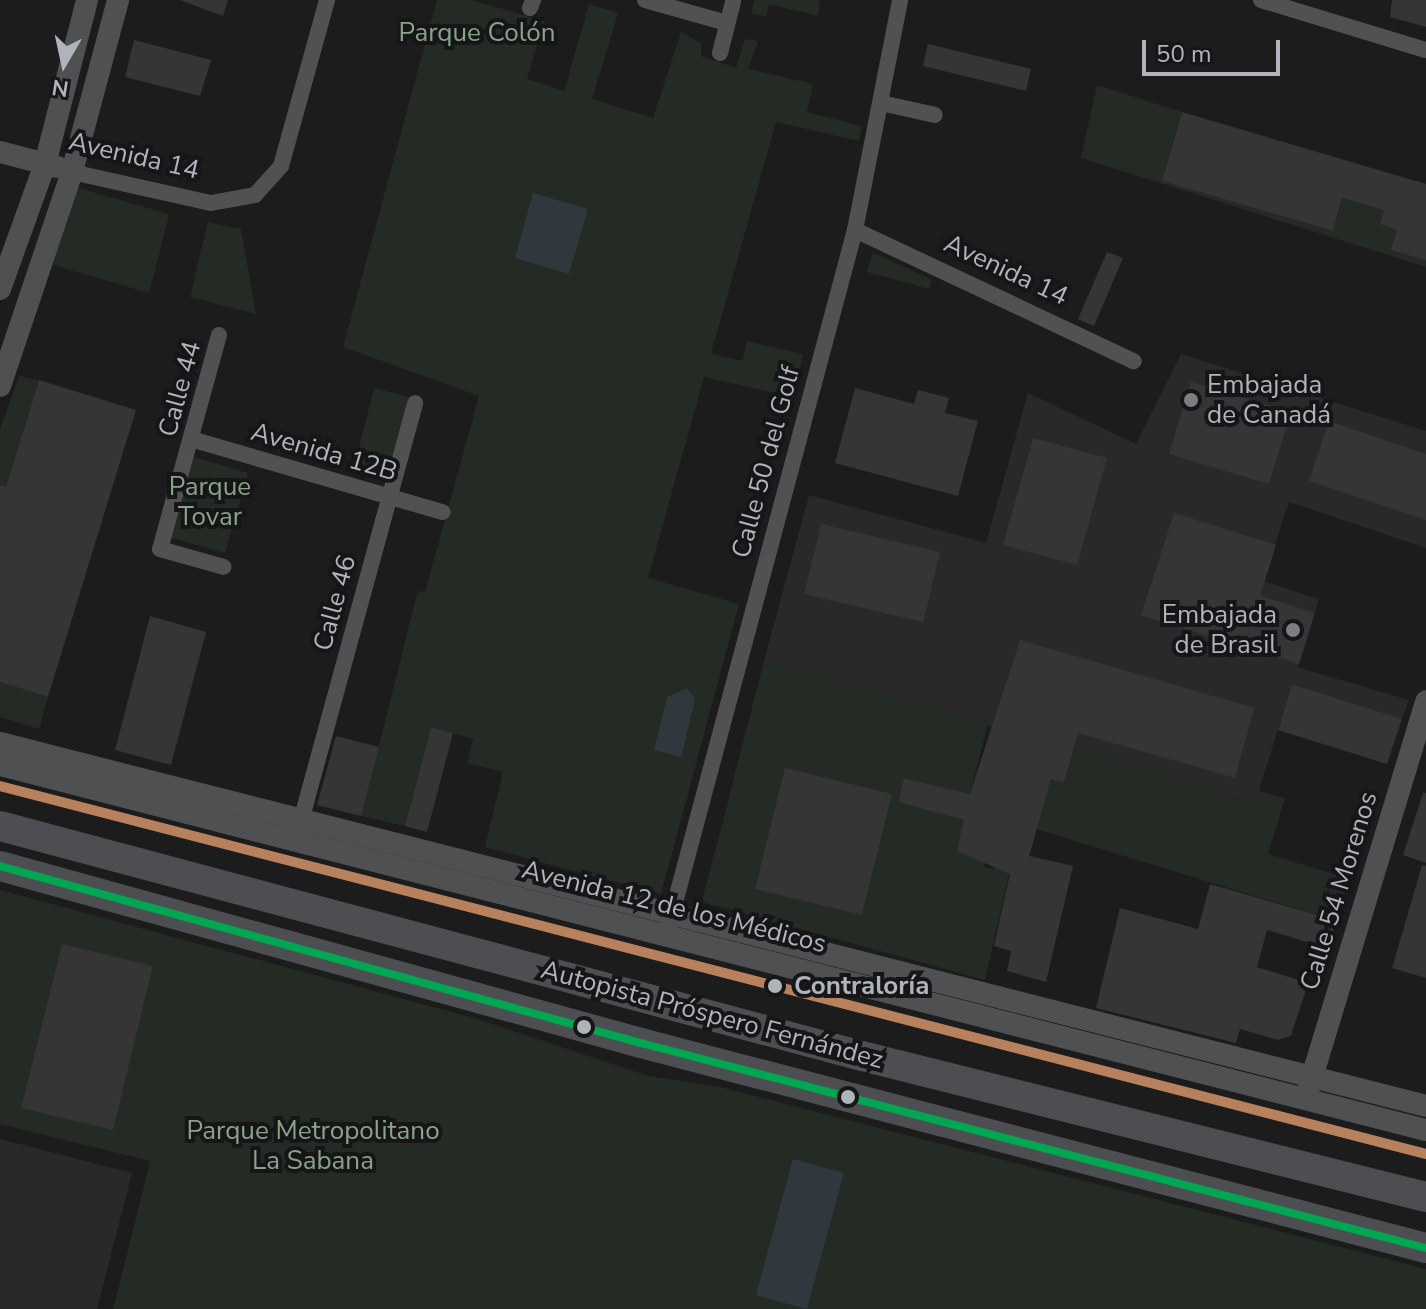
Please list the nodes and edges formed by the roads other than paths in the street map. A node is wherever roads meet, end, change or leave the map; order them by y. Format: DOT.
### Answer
graph roads {
  1 [pos="87,0"];
  2 [pos="118,0"];
  3 [pos="327,0"];
  4 [pos="645,0"];
  5 [pos="900,0"];
  6 [pos="1261,0"];
  7 [pos="733,2"];
  8 [pos="727,23"];
  9 [pos="1426,50"];
  10 [pos="720,53"];
  11 [pos="881,103"];
  12 [pos="935,115"];
  13 [pos="0,152"];
  14 [pos="45,164"];
  15 [pos="72,172"];
  16 [pos="855,230"];
  17 [pos="0,289"];
  18 [pos="219,335"];
  19 [pos="1134,361"];
  20 [pos="0,386"];
  21 [pos="415,403"];
  22 [pos="191,439"];
  23 [pos="390,496"];
  24 [pos="443,512"];
  25 [pos="224,567"];
  26 [pos="1426,701"];
  27 [pos="0,743"];
  28 [pos="0,765"];
  29 [pos="302,817"];
  30 [pos="0,826"];
  31 [pos="0,866"];
  32 [pos="669,924"];
  33 [pos="740,1023"];
  34 [pos="658,1047"];
  35 [pos="1309,1086"];
  36 [pos="1426,1106"];
  37 [pos="1426,1130"];
  38 [pos="1426,1197"];
  39 [pos="1426,1248"];
  1 -- 14 [label="main road"];
  2 -- 15 [label="main road"];
  3 -- 15 [label="street, Avenida 14"];
  4 -- 8 [label="street"];
  5 -- 11 [label="street, Calle 50 del Golf"];
  6 -- 9 [label="street"];
  7 -- 8 [label="street"];
  8 -- 10 [label="street"];
  11 -- 12 [label="street"];
  11 -- 16 [label="street, Calle 50 del Golf"];
  13 -- 14 [label="main road, Avenida 14"];
  14 -- 15 [label="main road, Avenida 14"];
  14 -- 17 [label="main road"];
  15 -- 20 [label="main road"];
  16 -- 19 [label="street, Avenida 14"];
  16 -- 32 [label="street, Calle 50 del Golf"];
  18 -- 22 [label="street, Calle 44"];
  21 -- 23 [label="street, Calle 46"];
  22 -- 23 [label="street, Avenida 12B"];
  22 -- 25 [label="street, Calle 44"];
  23 -- 24 [label="street, Avenida 12B"];
  23 -- 29 [label="street, Calle 46"];
  26 -- 35 [label="main road, Calle 54 Morenos"];
  27 -- 29 [label="main road, Avenida 12 de los Médicos"];
  28 -- 32 [label="main road, Avenida 12 de los Médicos"];
  29 -- 32 [label="main road, Avenida 12 de los Médicos"];
  30 -- 33 [label="highway, Autopista Próspero Fernández"];
  31 -- 34 [label="highway, Autopista Próspero Fernández"];
  32 -- 35 [label="main road, Avenida 12 de los Médicos"];
  33 -- 34 [label="highway"];
  33 -- 38 [label="highway, Autopista Próspero Fernández"];
  34 -- 39 [label="highway, Autopista Próspero Fernández"];
  35 -- 36 [label="main road, Avenida 12 de los Médicos"];
  35 -- 37 [label="main road, Avenida 12 de los Médicos"];
}
